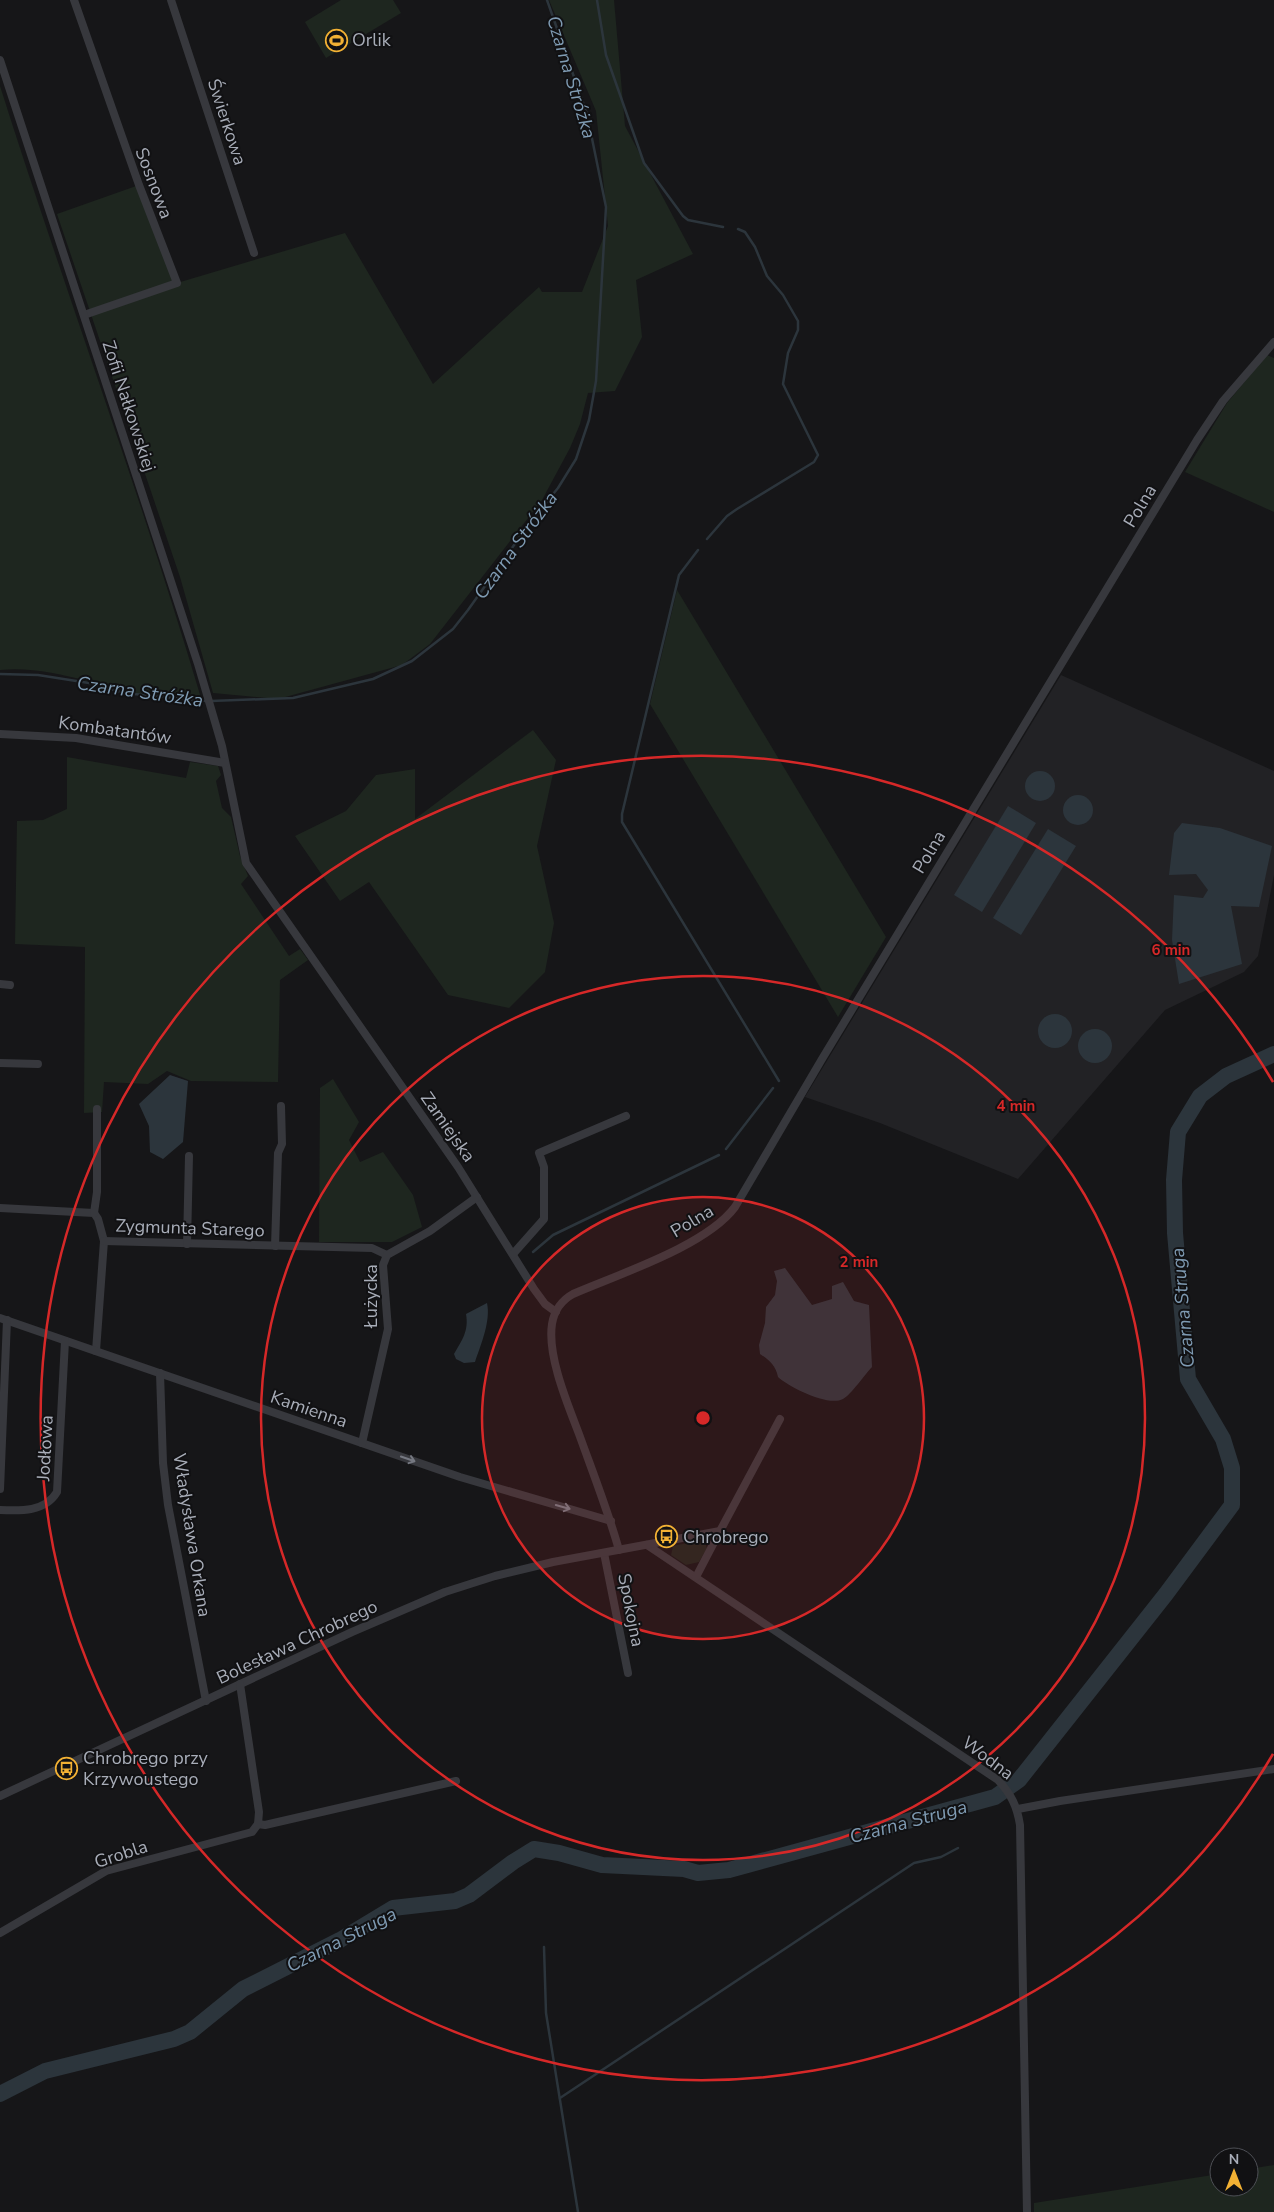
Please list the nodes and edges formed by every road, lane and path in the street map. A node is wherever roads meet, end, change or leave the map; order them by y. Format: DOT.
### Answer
graph roads {
  1 [pos="74,0"];
  2 [pos="171,0"];
  3 [pos="0,60"];
  4 [pos="254,252"];
  5 [pos="84,315"];
  6 [pos="1274,342"];
  7 [pos="0,734"];
  8 [pos="225,763"];
  9 [pos="0,984"];
  10 [pos="10,985"];
  11 [pos="0,1064"];
  12 [pos="38,1064"];
  13 [pos="281,1106"];
  14 [pos="97,1109"];
  15 [pos="626,1116"];
  16 [pos="189,1156"];
  17 [pos="477,1197"];
  18 [pos="0,1208"];
  19 [pos="94,1213"];
  20 [pos="104,1240"];
  21 [pos="187,1244"];
  22 [pos="275,1246"];
  23 [pos="513,1254"];
  24 [pos="387,1255"];
  25 [pos="556,1312"];
  26 [pos="3,1319"];
  27 [pos="65,1341"];
  28 [pos="96,1351"];
  29 [pos="160,1373"];
  30 [pos="780,1419"];
  31 [pos="362,1443"];
  32 [pos="0,1490"];
  33 [pos="0,1510"];
  34 [pos="611,1521"];
  35 [pos="720,1530"];
  36 [pos="647,1545"];
  37 [pos="619,1550"];
  38 [pos="604,1553"];
  39 [pos="696,1577"];
  40 [pos="628,1673"];
  41 [pos="240,1684"];
  42 [pos="206,1700"];
  43 [pos="1274,1769"];
  44 [pos="456,1780"];
  45 [pos="0,1796"];
  46 [pos="1018,1809"];
  47 [pos="258,1824"];
  48 [pos="0,1933"];
  49 [pos="1027,2212"];
  1 -- 5 [label="street, Sosnowa"];
  2 -- 4 [label="street, Świerkowa"];
  3 -- 5 [label="street, Zofii Nałkowskiej"];
  5 -- 8 [label="street, Zofii Nałkowskiej"];
  6 -- 25 [label="street, Polna"];
  7 -- 8 [label="street, Kombatantów"];
  8 -- 17 [label="street, Zamiejska"];
  9 -- 10 [label="street"];
  11 -- 12 [label="street"];
  13 -- 22 [label="street, Zygmunta Starego"];
  14 -- 19 [label="street, Zygmunta Starego"];
  15 -- 23 [label="street"];
  16 -- 21 [label="street"];
  17 -- 23 [label="street, Zamiejska"];
  17 -- 24 [label="street, Łużycka"];
  18 -- 19 [label="street, Zygmunta Starego"];
  19 -- 20 [label="street, Zygmunta Starego"];
  20 -- 21 [label="street, Zygmunta Starego"];
  20 -- 28 [label="street, Zygmunta Starego"];
  21 -- 22 [label="street, Zygmunta Starego"];
  22 -- 24 [label="street, Zygmunta Starego"];
  23 -- 25 [label="street, Zamiejska"];
  24 -- 31 [label="street, Łużycka"];
  25 -- 34 [label="street"];
  26 -- 27 [label="street, Kamienna"];
  26 -- 32 [label="street"];
  27 -- 28 [label="street, Kamienna"];
  27 -- 33 [label="street, Jodłowa"];
  28 -- 29 [label="street, Kamienna"];
  29 -- 31 [label="street, Kamienna"];
  29 -- 42 [label="street, Władysława Orkana"];
  30 -- 35 [label="street"];
  31 -- 34 [label="street, Kamienna, one-way"];
  34 -- 37 [label="street"];
  35 -- 36 [label="street"];
  35 -- 39 [label="street"];
  36 -- 37 [label="street"];
  36 -- 39 [label="street, Wodna"];
  37 -- 38 [label="street, Bolesława Chrobrego"];
  38 -- 40 [label="street, Spokojna"];
  38 -- 41 [label="street, Bolesława Chrobrego"];
  39 -- 46 [label="street, Wodna"];
  41 -- 42 [label="street, Bolesława Chrobrego"];
  41 -- 47 [label="street"];
  42 -- 45 [label="street, Bolesława Chrobrego"];
  43 -- 46 [label="street"];
  44 -- 47 [label="street, Grobla"];
  46 -- 49 [label="street, Wodna"];
  47 -- 48 [label="street, Grobla"];
}
